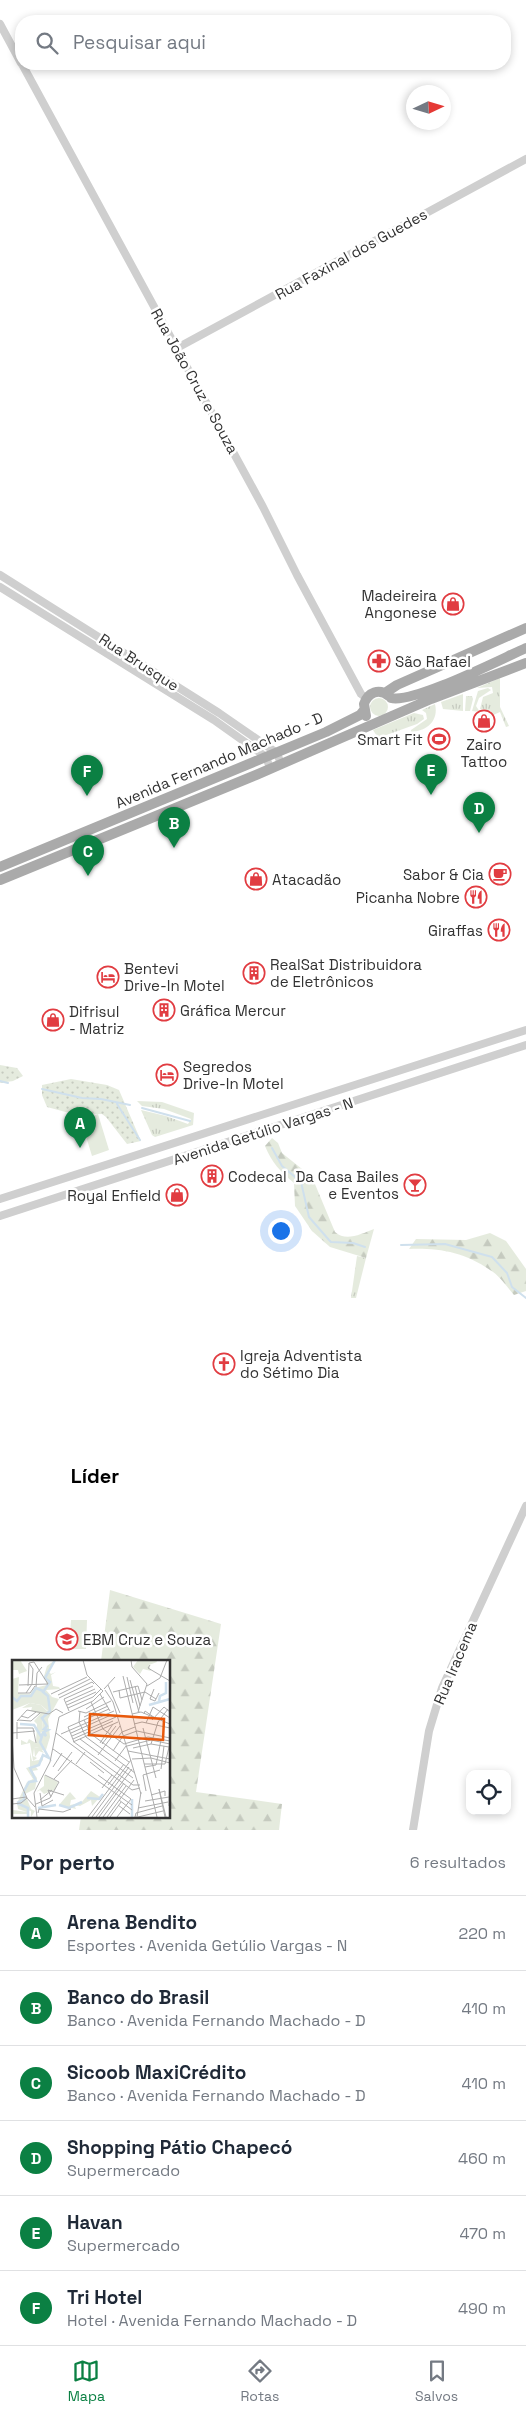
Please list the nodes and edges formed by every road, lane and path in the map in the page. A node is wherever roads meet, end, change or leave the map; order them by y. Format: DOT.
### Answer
graph roads {
  1 [pos="0,24"];
  2 [pos="15,52"];
  3 [pos="25,70"];
  4 [pos="526,159"];
  5 [pos="177,348"];
  6 [pos="0,575"];
  7 [pos="0,587"];
  8 [pos="526,628"];
  9 [pos="526,648"];
  10 [pos="526,663"];
  11 [pos="388,696"];
  12 [pos="366,698"];
  13 [pos="364,710"];
  14 [pos="391,716"];
  15 [pos="376,722"];
  16 [pos="237,731"];
  17 [pos="277,753"];
  18 [pos="266,757"];
  19 [pos="281,764"];
  20 [pos="270,768"];
  21 [pos="201,784"];
  22 [pos="206,796"];
  23 [pos="0,866"];
  24 [pos="0,880"];
  25 [pos="526,1030"];
  26 [pos="526,1045"];
  27 [pos="0,1199"];
  28 [pos="0,1216"];
  29 [pos="526,1506"];
  30 [pos="413,1830"];
  1 -- 2 [label="street, Rua João Cruz e Souza"];
  3 -- 5 [label="street, Rua João Cruz e Souza"];
  4 -- 5 [label="street, Rua Faxinal dos Guedes"];
  5 -- 12 [label="street, Rua João Cruz e Souza"];
  6 -- 16 [label="street, Rua Brusque"];
  7 -- 16 [label="street, Rua Brusque"];
  8 -- 11 [label="main road"];
  9 -- 11 [label="main road"];
  10 -- 14 [label="main road"];
  11 -- 12 [label="main road"];
  11 -- 14 [label="main road"];
  12 -- 13 [label="main road"];
  13 -- 15 [label="main road"];
  13 -- 17 [label="main road, Avenida Fernando Machado - D"];
  14 -- 15 [label="main road"];
  15 -- 19 [label="main road, Avenida Fernando Machado - D"];
  16 -- 17 [label="street, Rua Brusque"];
  16 -- 18 [label="street, Rua Brusque"];
  17 -- 18 [label="main road, Avenida Fernando Machado - D"];
  17 -- 19 [label="street"];
  18 -- 20 [label="street"];
  18 -- 21 [label="main road, Avenida Fernando Machado - D"];
  19 -- 20 [label="main road, Avenida Fernando Machado - D"];
  20 -- 22 [label="main road, Avenida Fernando Machado - D"];
  21 -- 22 [label="main road"];
  21 -- 23 [label="main road, Avenida Fernando Machado - D"];
  22 -- 24 [label="main road, Avenida Fernando Machado - D"];
  25 -- 27 [label="street, Avenida Getúlio Vargas - N"];
  26 -- 28 [label="street, Avenida Getúlio Vargas - N"];
  29 -- 30 [label="street, Rua Iracema"];
}
